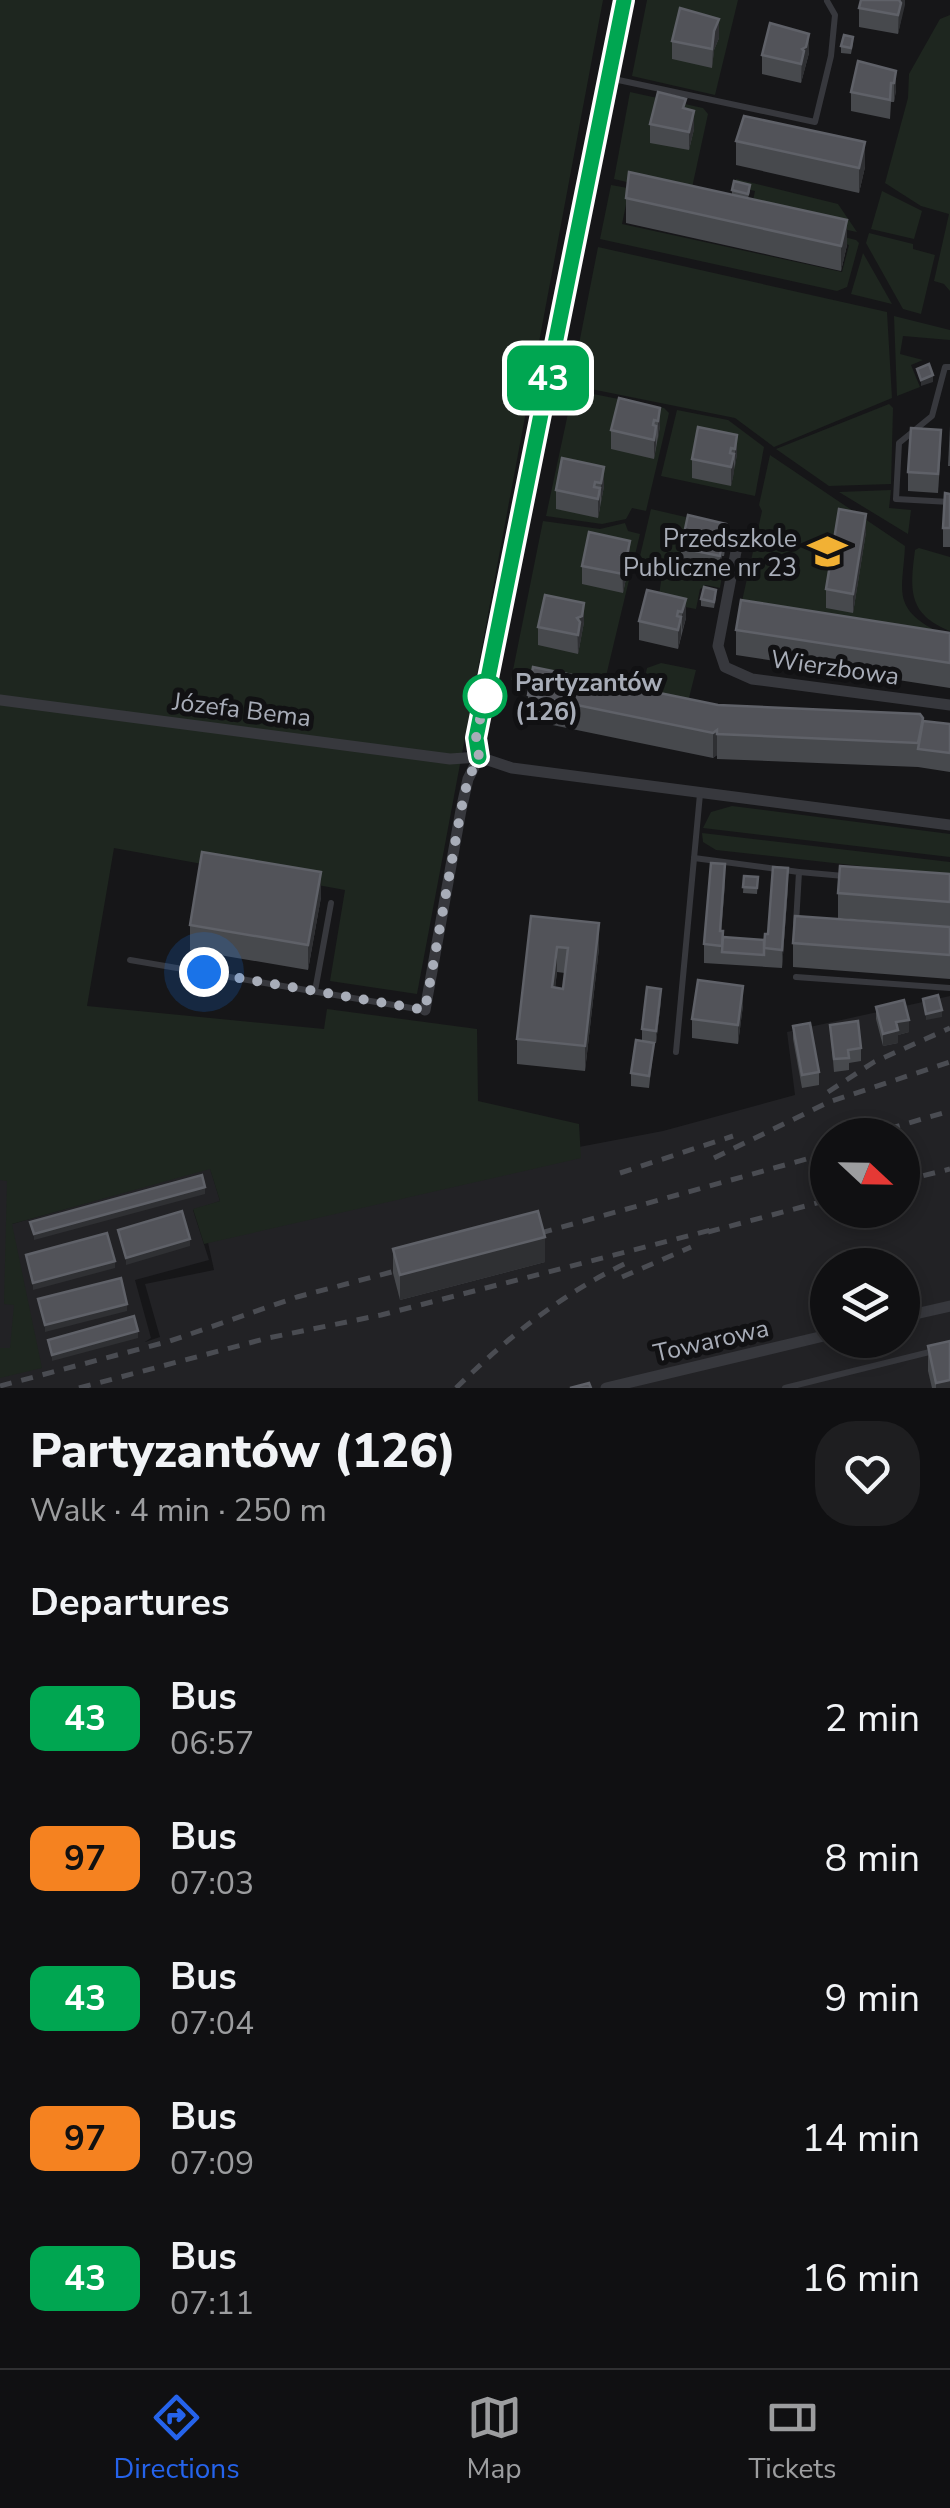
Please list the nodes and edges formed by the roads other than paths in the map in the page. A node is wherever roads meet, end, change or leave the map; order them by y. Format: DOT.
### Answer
graph roads {
  1 [pos="624,0"];
  2 [pos="827,2"];
  3 [pos="608,78"];
  4 [pos="950,367"];
  5 [pos="950,502"];
  6 [pos="738,541"];
  7 [pos="0,700"];
  8 [pos="950,706"];
  9 [pos="479,757"];
  10 [pos="700,794"];
  11 [pos="950,825"];
  12 [pos="694,858"];
  13 [pos="800,872"];
  14 [pos="856,878"];
  15 [pos="331,903"];
  16 [pos="815,926"];
  17 [pos="130,960"];
  18 [pos="796,977"];
  19 [pos="950,988"];
  20 [pos="315,991"];
  21 [pos="425,1010"];
  22 [pos="676,1052"];
  23 [pos="950,1306"];
  24 [pos="920,1314"];
  25 [pos="810,1339"];
  26 [pos="950,1346"];
  27 [pos="606,1388"];
  28 [pos="785,1388"];
  1 -- 3 [label="street"];
  2 -- 3 [label="lane"];
  3 -- 9 [label="street"];
  4 -- 5 [label="lane"];
  6 -- 8 [label="street, Wierzbowa"];
  7 -- 9 [label="street, Józefa Bema"];
  9 -- 10 [label="street, Józefa Bema"];
  9 -- 21 [label="street"];
  10 -- 11 [label="street, Józefa Bema"];
  10 -- 12 [label="lane"];
  12 -- 13 [label="lane"];
  12 -- 22 [label="lane"];
  13 -- 14 [label="lane"];
  13 -- 16 [label="lane"];
  15 -- 20 [label="lane"];
  17 -- 20 [label="lane"];
  18 -- 19 [label="lane"];
  20 -- 21 [label="lane"];
  23 -- 24 [label="street"];
  25 -- 27 [label="street, Towarowa"];
  26 -- 28 [label="lane"];
}
